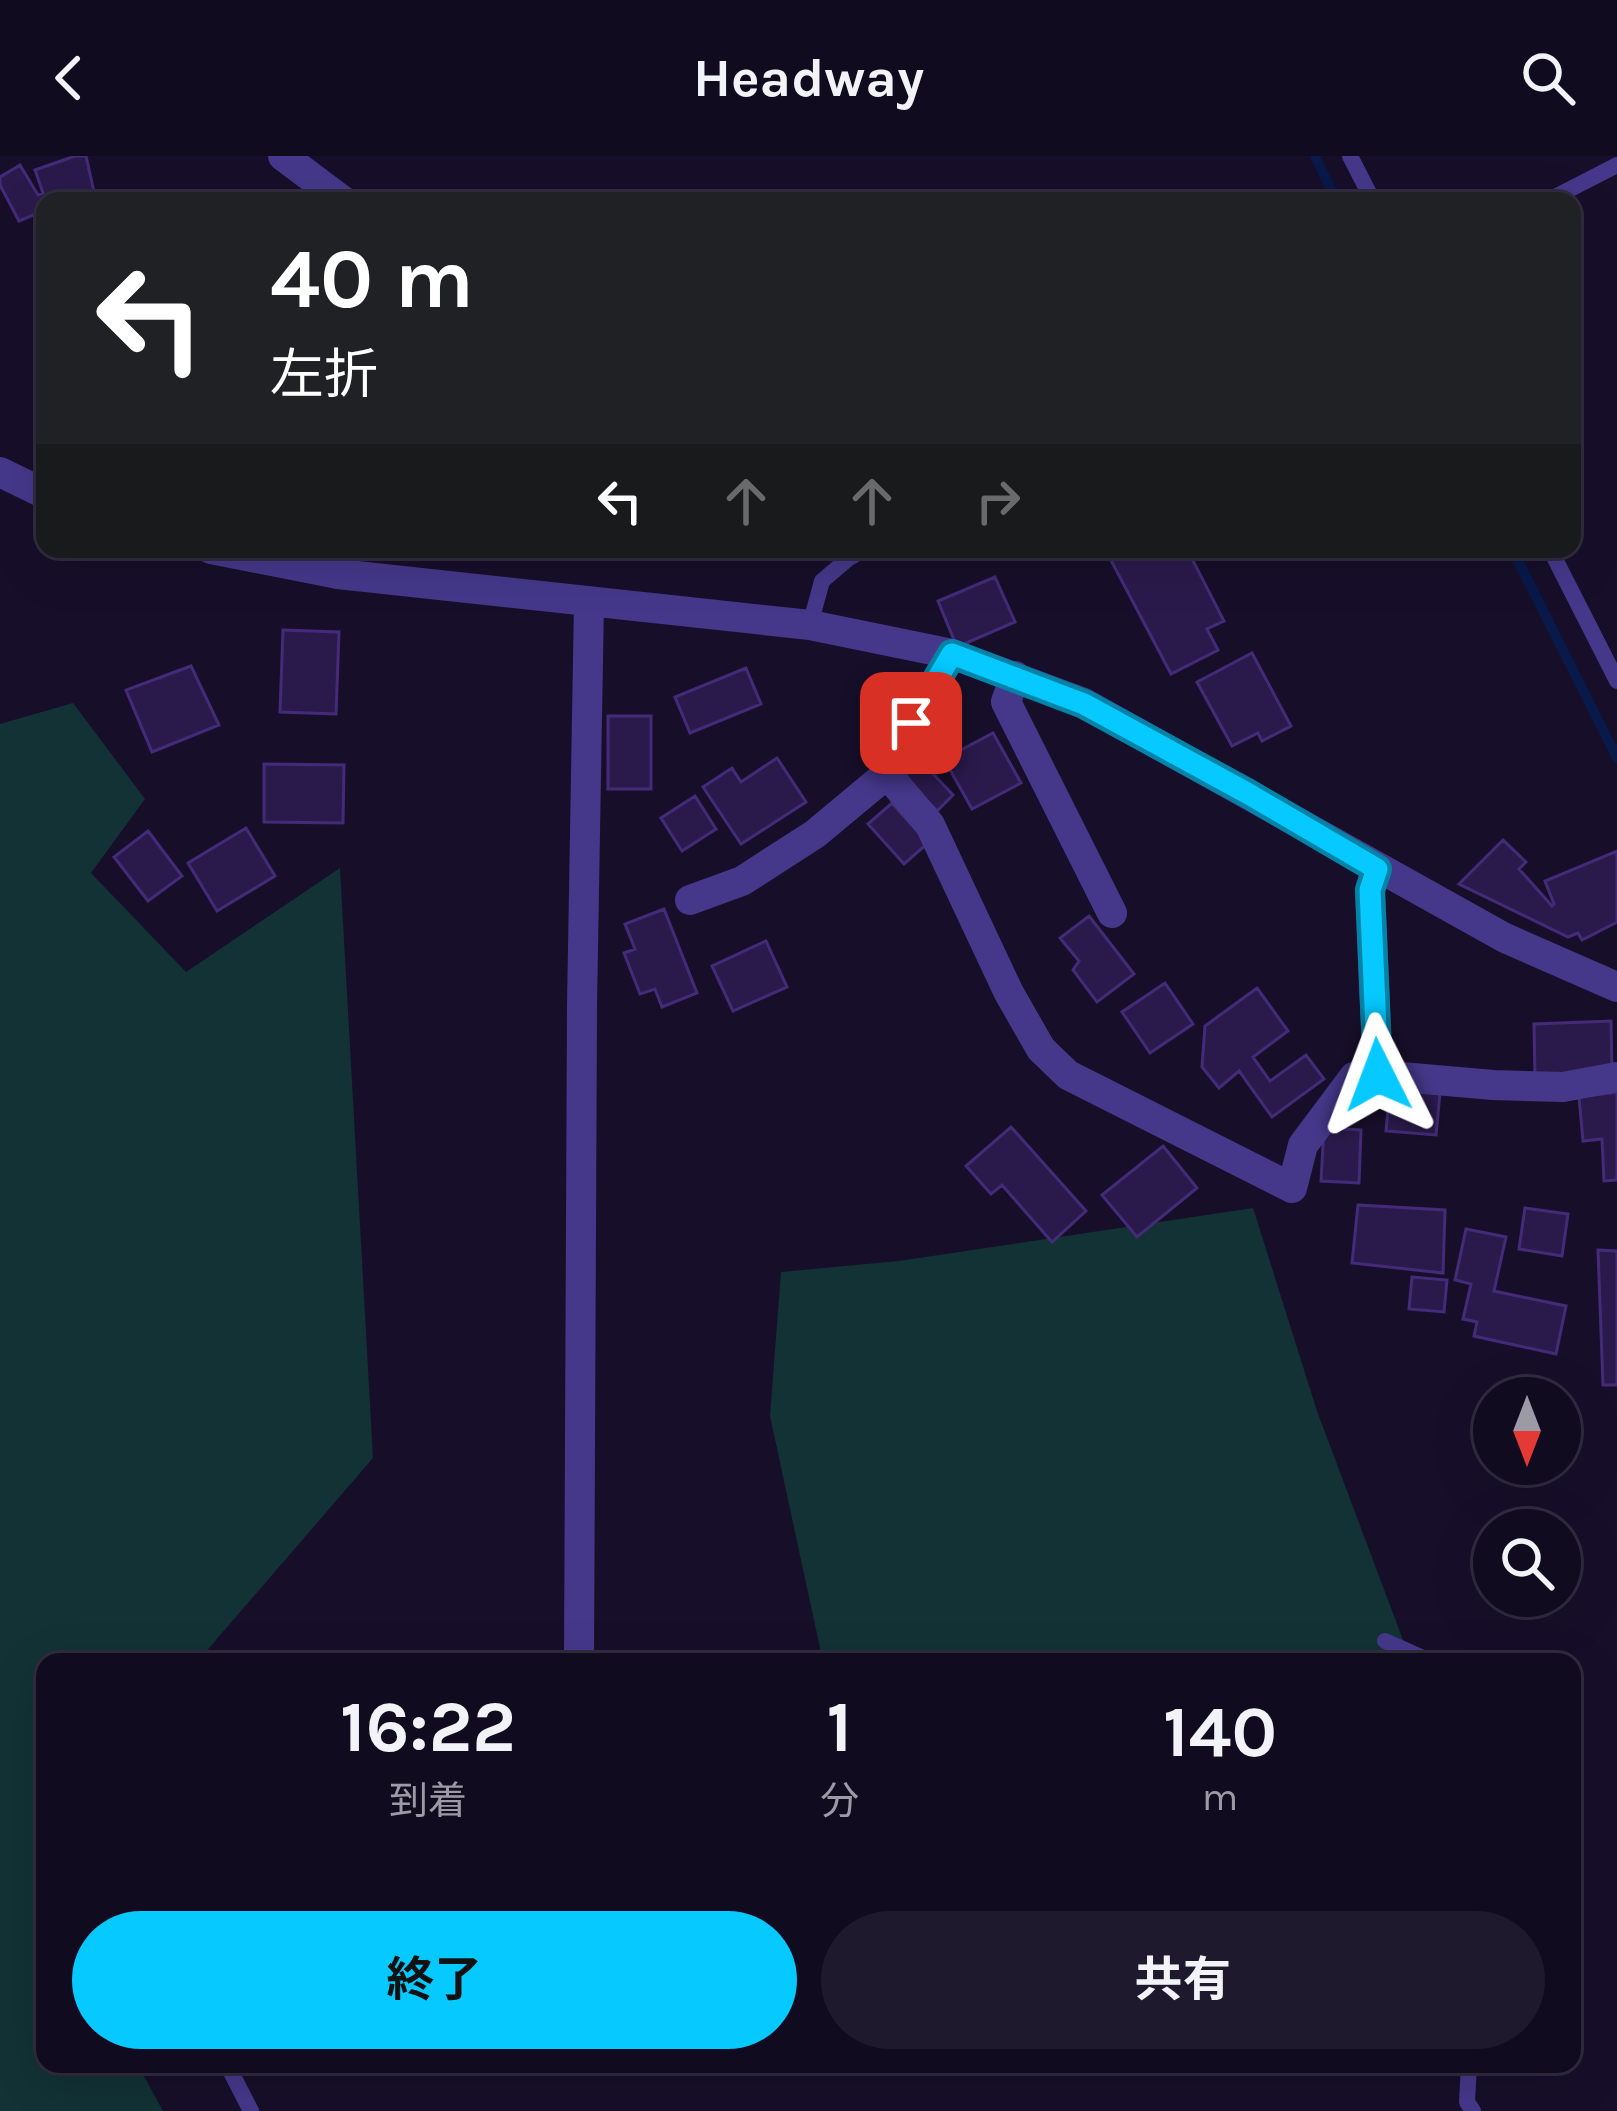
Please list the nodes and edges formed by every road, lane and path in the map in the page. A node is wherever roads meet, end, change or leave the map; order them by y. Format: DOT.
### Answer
graph roads {
  1 [pos="283,156"];
  2 [pos="1350,156"];
  3 [pos="1617,166"];
  4 [pos="331,192"];
  5 [pos="1368,192"];
  6 [pos="1565,192"];
  7 [pos="0,472"];
  8 [pos="36,490"];
  9 [pos="308,558"];
  10 [pos="848,558"];
  11 [pos="1555,558"];
  12 [pos="340,561"];
  13 [pos="589,602"];
  14 [pos="810,625"];
  15 [pos="952,654"];
  16 [pos="1015,676"];
  17 [pos="1617,681"];
  18 [pos="886,774"];
  19 [pos="1377,869"];
  20 [pos="690,900"];
  21 [pos="1112,913"];
  22 [pos="1617,987"];
  23 [pos="1378,1075"];
  24 [pos="1617,1078"];
  25 [pos="1385,1641"];
  26 [pos="579,1653"];
  27 [pos="1412,1653"];
  28 [pos="232,2073"];
  29 [pos="1468,2073"];
  30 [pos="251,2111"];
  31 [pos="1473,2111"];
  1 -- 4 [label="street"];
  2 -- 5 [label="lane"];
  3 -- 6 [label="lane"];
  7 -- 8 [label="street"];
  9 -- 12 [label="street"];
  10 -- 14 [label="lane"];
  11 -- 17 [label="lane"];
  12 -- 13 [label="street"];
  13 -- 14 [label="street"];
  13 -- 26 [label="street"];
  14 -- 15 [label="street"];
  15 -- 16 [label="street"];
  15 -- 18 [label="street"];
  16 -- 19 [label="street"];
  16 -- 21 [label="street"];
  18 -- 20 [label="street"];
  18 -- 23 [label="street"];
  19 -- 22 [label="street"];
  19 -- 23 [label="street"];
  23 -- 24 [label="street"];
  25 -- 27 [label="lane"];
  28 -- 30 [label="lane"];
  29 -- 31 [label="lane"];
}
